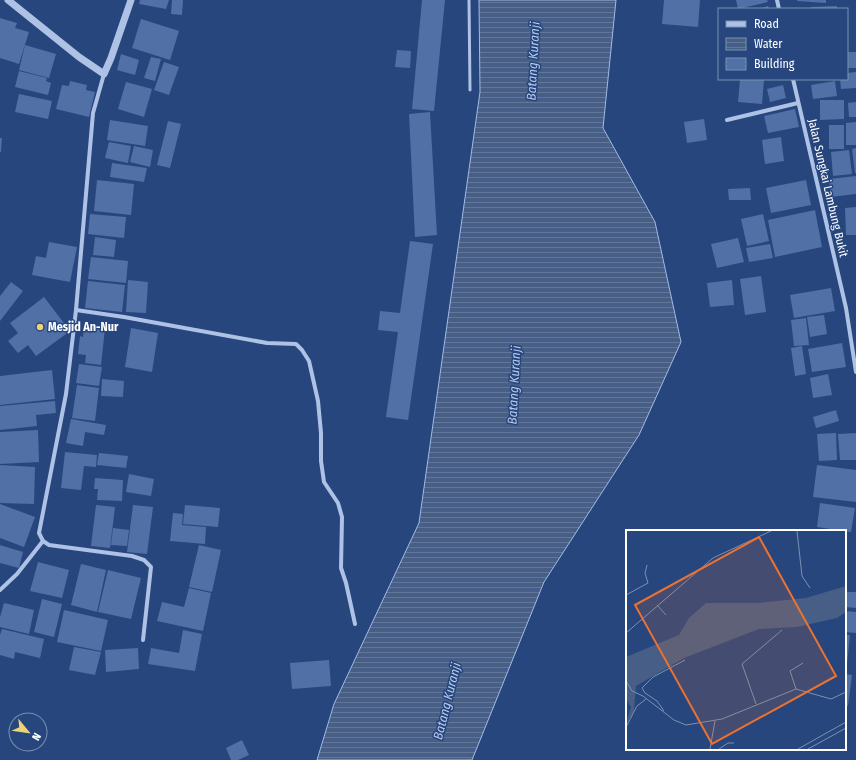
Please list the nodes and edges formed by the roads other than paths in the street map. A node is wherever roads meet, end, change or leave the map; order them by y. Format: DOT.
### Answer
graph roads {
  1 [pos="8,0"];
  2 [pos="131,0"];
  3 [pos="469,0"];
  4 [pos="104,74"];
  5 [pos="793,80"];
  6 [pos="470,90"];
  7 [pos="798,103"];
  8 [pos="727,120"];
  9 [pos="76,310"];
  10 [pos="856,372"];
  11 [pos="43,541"];
  12 [pos="0,590"];
  13 [pos="355,624"];
  14 [pos="143,640"];
  1 -- 4 [label="street"];
  2 -- 4 [label="street"];
  3 -- 6 [label="lane"];
  4 -- 9 [label="street"];
  5 -- 7 [label="street, Jalan Sungkai Lambung Bukit"];
  7 -- 8 [label="street"];
  7 -- 10 [label="street, Jalan Sungkai Lambung Bukit"];
  9 -- 11 [label="street"];
  9 -- 13 [label="street"];
  11 -- 12 [label="street"];
  11 -- 14 [label="street"];
}
